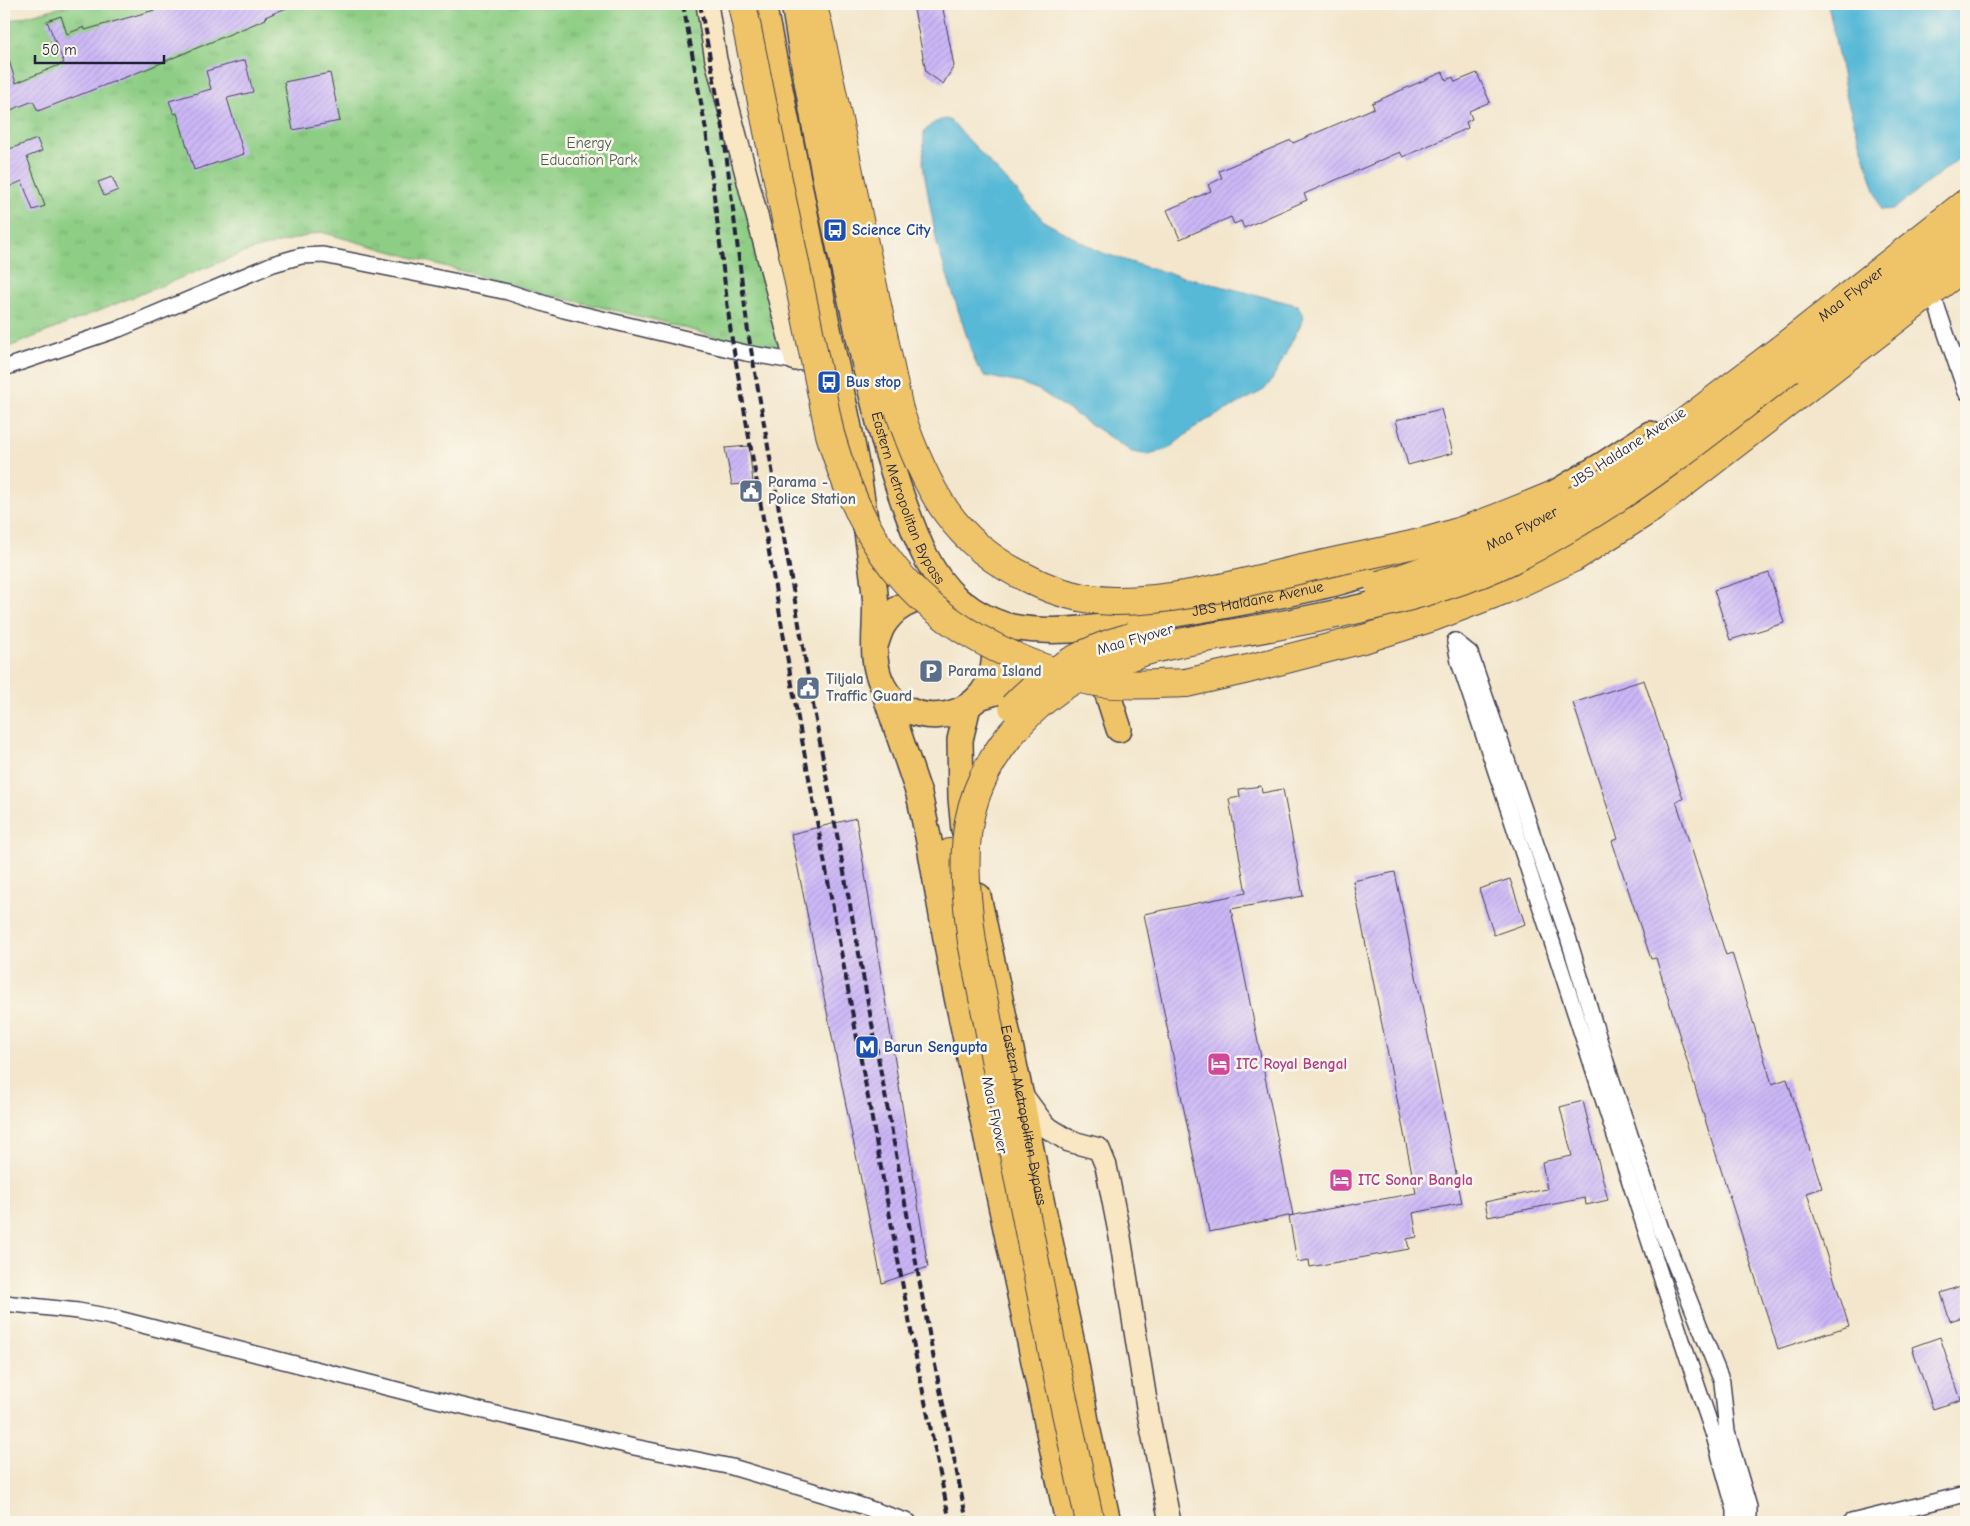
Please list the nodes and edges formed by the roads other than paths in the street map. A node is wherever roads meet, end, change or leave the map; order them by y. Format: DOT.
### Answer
graph roads {
  1 [pos="707,4"];
  2 [pos="742,4"];
  3 [pos="763,4"];
  4 [pos="794,4"];
  5 [pos="815,14"];
  6 [pos="1966,191"];
  7 [pos="1966,204"];
  8 [pos="1966,231"];
  9 [pos="1966,247"];
  10 [pos="1966,265"];
  11 [pos="1937,307"];
  12 [pos="795,360"];
  13 [pos="4,368"];
  14 [pos="837,372"];
  15 [pos="1966,392"];
  16 [pos="1658,443"];
  17 [pos="966,606"];
  18 [pos="875,646"];
  19 [pos="1100,667"];
  20 [pos="883,688"];
  21 [pos="974,702"];
  22 [pos="1119,729"];
  23 [pos="1020,1092"];
  24 [pos="4,1303"];
  25 [pos="1966,1494"];
  26 [pos="1902,1516"];
  27 [pos="909,1522"];
  28 [pos="1068,1522"];
  29 [pos="1078,1522"];
  30 [pos="1090,1522"];
  31 [pos="1108,1522"];
  32 [pos="1170,1522"];
  33 [pos="1735,1522"];
  34 [pos="1749,1522"];
  35 [pos="1851,1522"];
  1 -- 12 [label="street"];
  2 -- 10 [label="highway, bridge"];
  3 -- 14 [label="main road"];
  4 -- 17 [label="main road, Eastern Metropolitan Bypass"];
  5 -- 16 [label="highway, bridge"];
  6 -- 17 [label="main road, JBS Haldane Avenue"];
  7 -- 16 [label="highway, Maa Flyover, bridge"];
  8 -- 30 [label="highway, Maa Flyover, bridge"];
  9 -- 19 [label="main road"];
  11 -- 15 [label="street"];
  12 -- 13 [label="street"];
  12 -- 14 [label="street"];
  14 -- 18 [label="main road"];
  16 -- 29 [label="highway, Maa Flyover, bridge"];
  17 -- 18 [label="main road"];
  17 -- 21 [label="main road"];
  18 -- 20 [label="main road"];
  19 -- 21 [label="main road"];
  19 -- 22 [label="main road"];
  20 -- 21 [label="main road"];
  20 -- 28 [label="main road"];
  21 -- 23 [label="main road, Eastern Metropolitan Bypass"];
  23 -- 31 [label="main road, Eastern Metropolitan Bypass"];
  23 -- 32 [label="street"];
  24 -- 27 [label="street"];
  25 -- 26 [label="street"];
  26 -- 35 [label="street"];
  33 -- 34 [label="street"];
}
